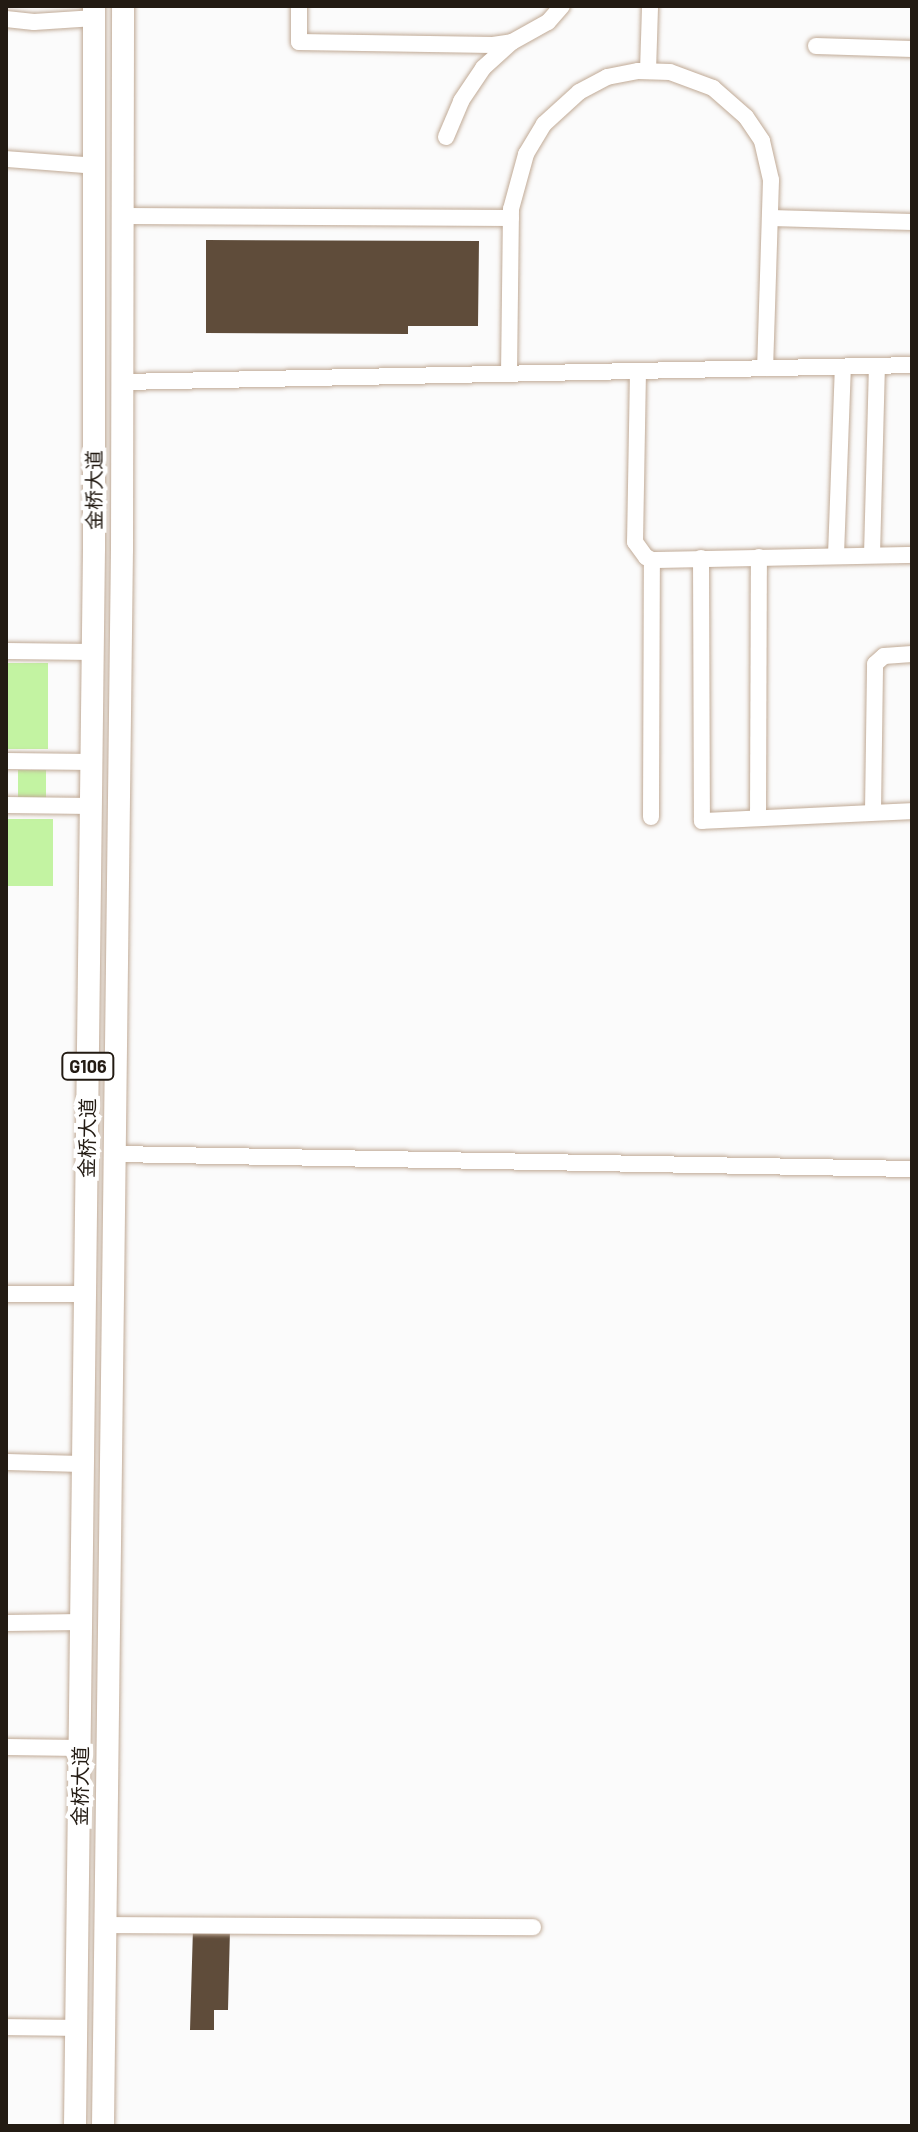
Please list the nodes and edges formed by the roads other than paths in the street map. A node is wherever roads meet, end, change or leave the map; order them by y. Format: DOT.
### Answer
graph roads {
  1 [pos="123,6"];
  2 [pos="299,6"];
  3 [pos="562,6"];
  4 [pos="650,6"];
  5 [pos="94,12"];
  6 [pos="6,19"];
  7 [pos="512,42"];
  8 [pos="816,46"];
  9 [pos="912,49"];
  10 [pos="648,71"];
  11 [pos="446,137"];
  12 [pos="6,159"];
  13 [pos="96,166"];
  14 [pos="125,216"];
  15 [pos="511,218"];
  16 [pos="771,218"];
  17 [pos="912,222"];
  18 [pos="912,365"];
  19 [pos="877,366"];
  20 [pos="843,367"];
  21 [pos="765,368"];
  22 [pos="638,371"];
  23 [pos="509,374"];
  24 [pos="123,382"];
  25 [pos="836,555"];
  26 [pos="872,555"];
  27 [pos="912,555"];
  28 [pos="759,557"];
  29 [pos="701,558"];
  30 [pos="652,560"];
  31 [pos="6,651"];
  32 [pos="93,652"];
  33 [pos="912,654"];
  34 [pos="6,761"];
  35 [pos="92,762"];
  36 [pos="6,805"];
  37 [pos="91,806"];
  38 [pos="912,811"];
  39 [pos="873,812"];
  40 [pos="651,817"];
  41 [pos="758,818"];
  42 [pos="116,1154"];
  43 [pos="912,1169"];
  44 [pos="6,1294"];
  45 [pos="86,1294"];
  46 [pos="6,1462"];
  47 [pos="83,1464"];
  48 [pos="82,1622"];
  49 [pos="6,1623"];
  50 [pos="6,1747"];
  51 [pos="80,1748"];
  52 [pos="106,1925"];
  53 [pos="533,1927"];
  54 [pos="6,2027"];
  55 [pos="76,2028"];
  56 [pos="75,2126"];
  57 [pos="103,2126"];
  1 -- 14 [label="highway, 金桥大道 / G106"];
  2 -- 7 [label="street"];
  3 -- 7 [label="street"];
  4 -- 10 [label="street"];
  5 -- 6 [label="street"];
  5 -- 13 [label="highway, 金桥大道 / G106"];
  7 -- 11 [label="street"];
  8 -- 9 [label="street"];
  10 -- 15 [label="street"];
  10 -- 16 [label="street"];
  12 -- 13 [label="street"];
  13 -- 32 [label="highway, 金桥大道 / G106"];
  14 -- 15 [label="street"];
  14 -- 24 [label="highway, 金桥大道 / G106"];
  15 -- 23 [label="street"];
  16 -- 17 [label="street"];
  16 -- 21 [label="street"];
  18 -- 19 [label="street"];
  19 -- 20 [label="street"];
  19 -- 26 [label="street"];
  20 -- 21 [label="street"];
  20 -- 25 [label="street"];
  21 -- 22 [label="street"];
  22 -- 23 [label="street"];
  22 -- 30 [label="street"];
  23 -- 24 [label="street"];
  24 -- 42 [label="highway, 金桥大道 / G106"];
  25 -- 26 [label="street"];
  25 -- 28 [label="street"];
  26 -- 27 [label="street"];
  28 -- 29 [label="street"];
  28 -- 41 [label="street"];
  29 -- 30 [label="street"];
  29 -- 41 [label="street"];
  30 -- 40 [label="street"];
  31 -- 32 [label="street"];
  32 -- 35 [label="highway, 金桥大道 / G106"];
  33 -- 39 [label="street"];
  34 -- 35 [label="street"];
  35 -- 37 [label="highway, 金桥大道 / G106"];
  36 -- 37 [label="street"];
  37 -- 45 [label="highway, 金桥大道 / G106"];
  38 -- 39 [label="street"];
  39 -- 41 [label="street"];
  42 -- 43 [label="street"];
  42 -- 52 [label="highway, 金桥大道 / G106"];
  44 -- 45 [label="street"];
  45 -- 47 [label="highway, 金桥大道 / G106"];
  46 -- 47 [label="street"];
  47 -- 48 [label="highway, 金桥大道 / G106"];
  48 -- 49 [label="street"];
  48 -- 51 [label="highway, 金桥大道 / G106"];
  50 -- 51 [label="street"];
  51 -- 55 [label="highway, 金桥大道 / G106"];
  52 -- 53 [label="street"];
  52 -- 57 [label="highway, 金桥大道 / G106"];
  54 -- 55 [label="street"];
  55 -- 56 [label="highway, 金桥大道 / G106"];
}
